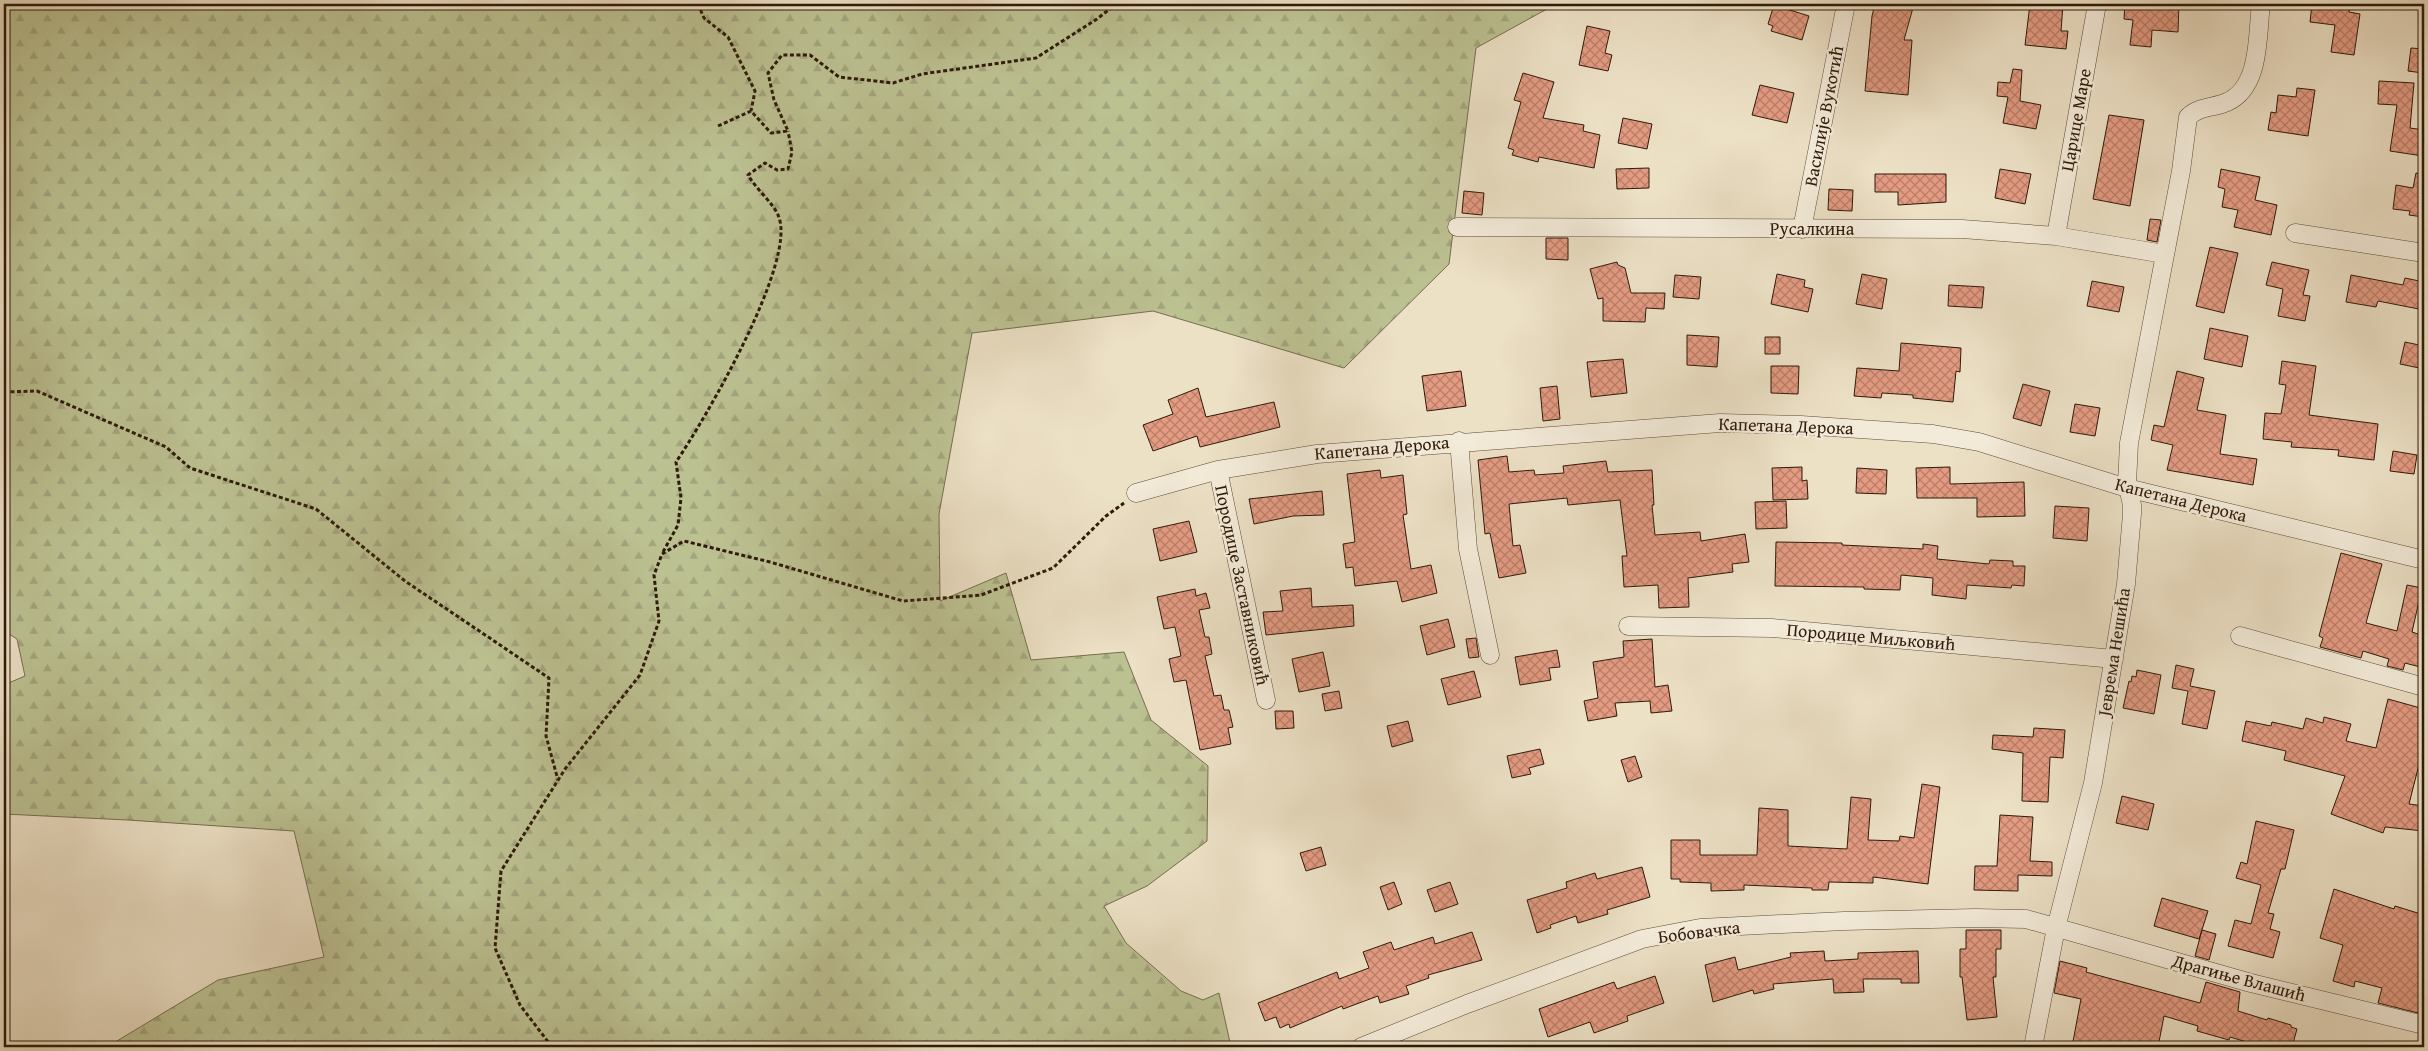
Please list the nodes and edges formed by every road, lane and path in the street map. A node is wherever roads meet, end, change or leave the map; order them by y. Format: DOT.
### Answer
graph roads {
  1 [pos="698,4"];
  2 [pos="1116,4"];
  3 [pos="1846,4"];
  4 [pos="2097,4"];
  5 [pos="2261,4"];
  6 [pos="751,111"];
  7 [pos="718,126"];
  8 [pos="788,132"];
  9 [pos="1457,227"];
  10 [pos="1802,229"];
  11 [pos="2295,233"];
  12 [pos="2056,236"];
  13 [pos="2424,253"];
  14 [pos="2164,254"];
  15 [pos="4,392"];
  16 [pos="1459,441"];
  17 [pos="1218,470"];
  18 [pos="2127,488"];
  19 [pos="1136,493"];
  20 [pos="662,554"];
  21 [pos="2424,560"];
  22 [pos="1628,626"];
  23 [pos="2240,636"];
  24 [pos="1490,655"];
  25 [pos="2114,659"];
  26 [pos="2424,687"];
  27 [pos="1266,700"];
  28 [pos="558,780"];
  29 [pos="2056,928"];
  30 [pos="2424,1025"];
  31 [pos="552,1047"];
  32 [pos="1361,1047"];
  33 [pos="2034,1047"];
  1 -- 6 [label="path"];
  2 -- 8 [label="path"];
  3 -- 10 [label="street, Василије Вукотић"];
  4 -- 12 [label="street, Царице Маре"];
  5 -- 14 [label="street, Јеврема Нешића"];
  6 -- 7 [label="path"];
  6 -- 8 [label="path"];
  8 -- 20 [label="path"];
  9 -- 10 [label="street, Русалкина"];
  10 -- 12 [label="street, Русалкина"];
  11 -- 13 [label="street"];
  12 -- 14 [label="street, Русалкина"];
  14 -- 18 [label="street, Јеврема Нешића"];
  15 -- 28 [label="path"];
  16 -- 17 [label="street, Капетана Дерока"];
  16 -- 18 [label="street, Капетана Дерока"];
  16 -- 24 [label="street"];
  17 -- 19 [label="street, Капетана Дерока"];
  17 -- 27 [label="street, Породице Заставниковић"];
  18 -- 21 [label="street, Капетана Дерока"];
  18 -- 25 [label="street, Јеврема Нешића"];
  19 -- 20 [label="path"];
  20 -- 28 [label="path"];
  22 -- 25 [label="street, Породице Миљковић"];
  23 -- 26 [label="street"];
  25 -- 29 [label="street, Јеврема Нешића"];
  28 -- 31 [label="path"];
  29 -- 30 [label="street, Драгиње Влашић"];
  29 -- 32 [label="street, Бобовачка"];
  29 -- 33 [label="street, Јеврема Нешића"];
}
